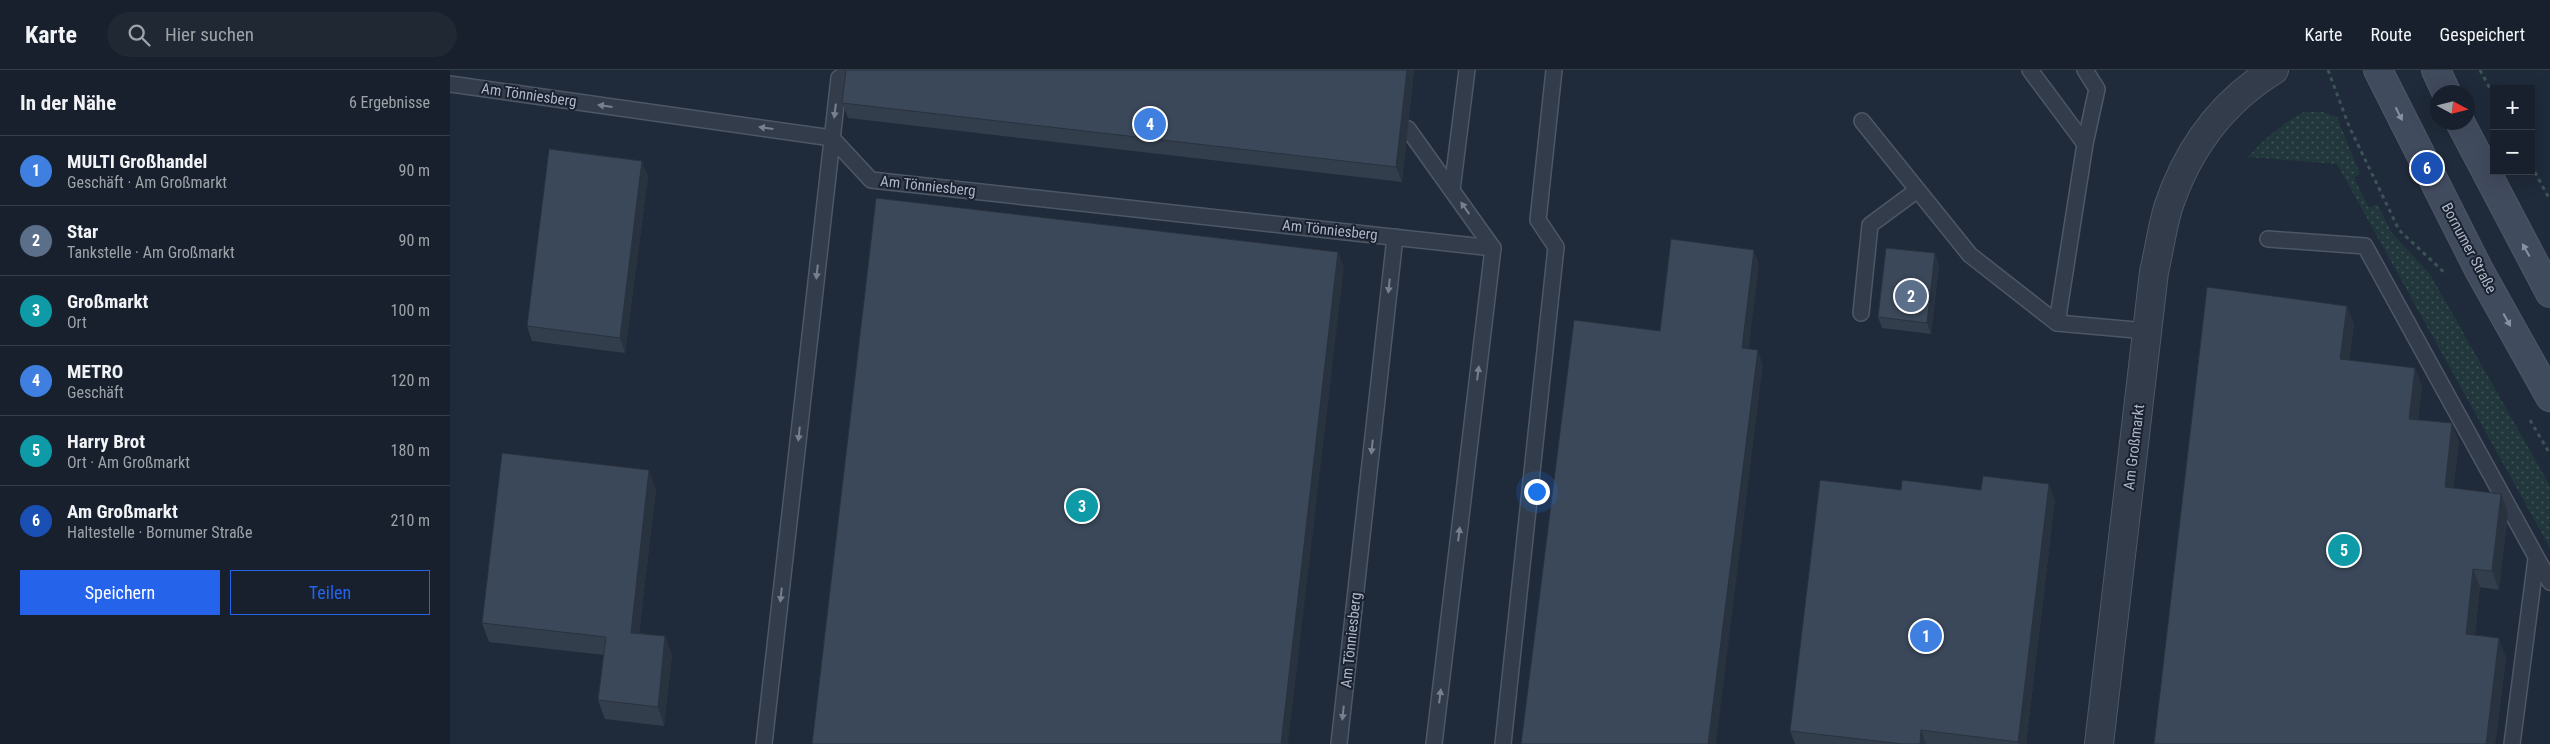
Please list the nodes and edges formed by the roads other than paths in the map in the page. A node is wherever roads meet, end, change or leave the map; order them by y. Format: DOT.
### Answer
graph roads {
  1 [pos="853,70"];
  2 [pos="1467,70"];
  3 [pos="1554,70"];
  4 [pos="2030,70"];
  5 [pos="2085,70"];
  6 [pos="2274,70"];
  7 [pos="2378,70"];
  8 [pos="2436,70"];
  9 [pos="839,74"];
  10 [pos="450,84"];
  11 [pos="2443,85"];
  12 [pos="1862,122"];
  13 [pos="1408,129"];
  14 [pos="2464,130"];
  15 [pos="832,138"];
  16 [pos="2085,144"];
  17 [pos="1452,190"];
  18 [pos="1916,191"];
  19 [pos="1395,237"];
  20 [pos="2268,239"];
  21 [pos="1493,248"];
  22 [pos="2550,293"];
  23 [pos="1860,313"];
  24 [pos="2057,323"];
  25 [pos="2147,331"];
  26 [pos="2550,397"];
  27 [pos="2536,559"];
  28 [pos="2550,582"];
  29 [pos="764,744"];
  30 [pos="1339,744"];
  31 [pos="1434,744"];
  32 [pos="1503,744"];
  33 [pos="2099,744"];
  34 [pos="2512,744"];
  1 -- 9 [label="lane"];
  2 -- 17 [label="lane"];
  3 -- 32 [label="lane"];
  4 -- 16 [label="lane"];
  5 -- 16 [label="lane"];
  6 -- 25 [label="street, Am Großmarkt"];
  7 -- 26 [label="main road, Bornumer Straße, one-way"];
  8 -- 11 [label="main road"];
  9 -- 15 [label="lane, one-way"];
  15 -- 10 [label="lane, Am Tönniesberg, one-way"];
  12 -- 18 [label="lane"];
  13 -- 17 [label="lane"];
  22 -- 14 [label="main road, one-way"];
  15 -- 19 [label="lane, Am Tönniesberg"];
  15 -- 29 [label="lane, one-way"];
  16 -- 24 [label="lane"];
  21 -- 17 [label="lane, one-way"];
  18 -- 23 [label="lane"];
  18 -- 24 [label="lane"];
  19 -- 21 [label="lane, Am Tönniesberg"];
  19 -- 30 [label="lane, Am Tönniesberg, one-way"];
  20 -- 27 [label="lane"];
  31 -- 21 [label="lane, one-way"];
  24 -- 25 [label="lane"];
  25 -- 33 [label="street, Am Großmarkt"];
  27 -- 28 [label="lane"];
  27 -- 34 [label="lane"];
}
